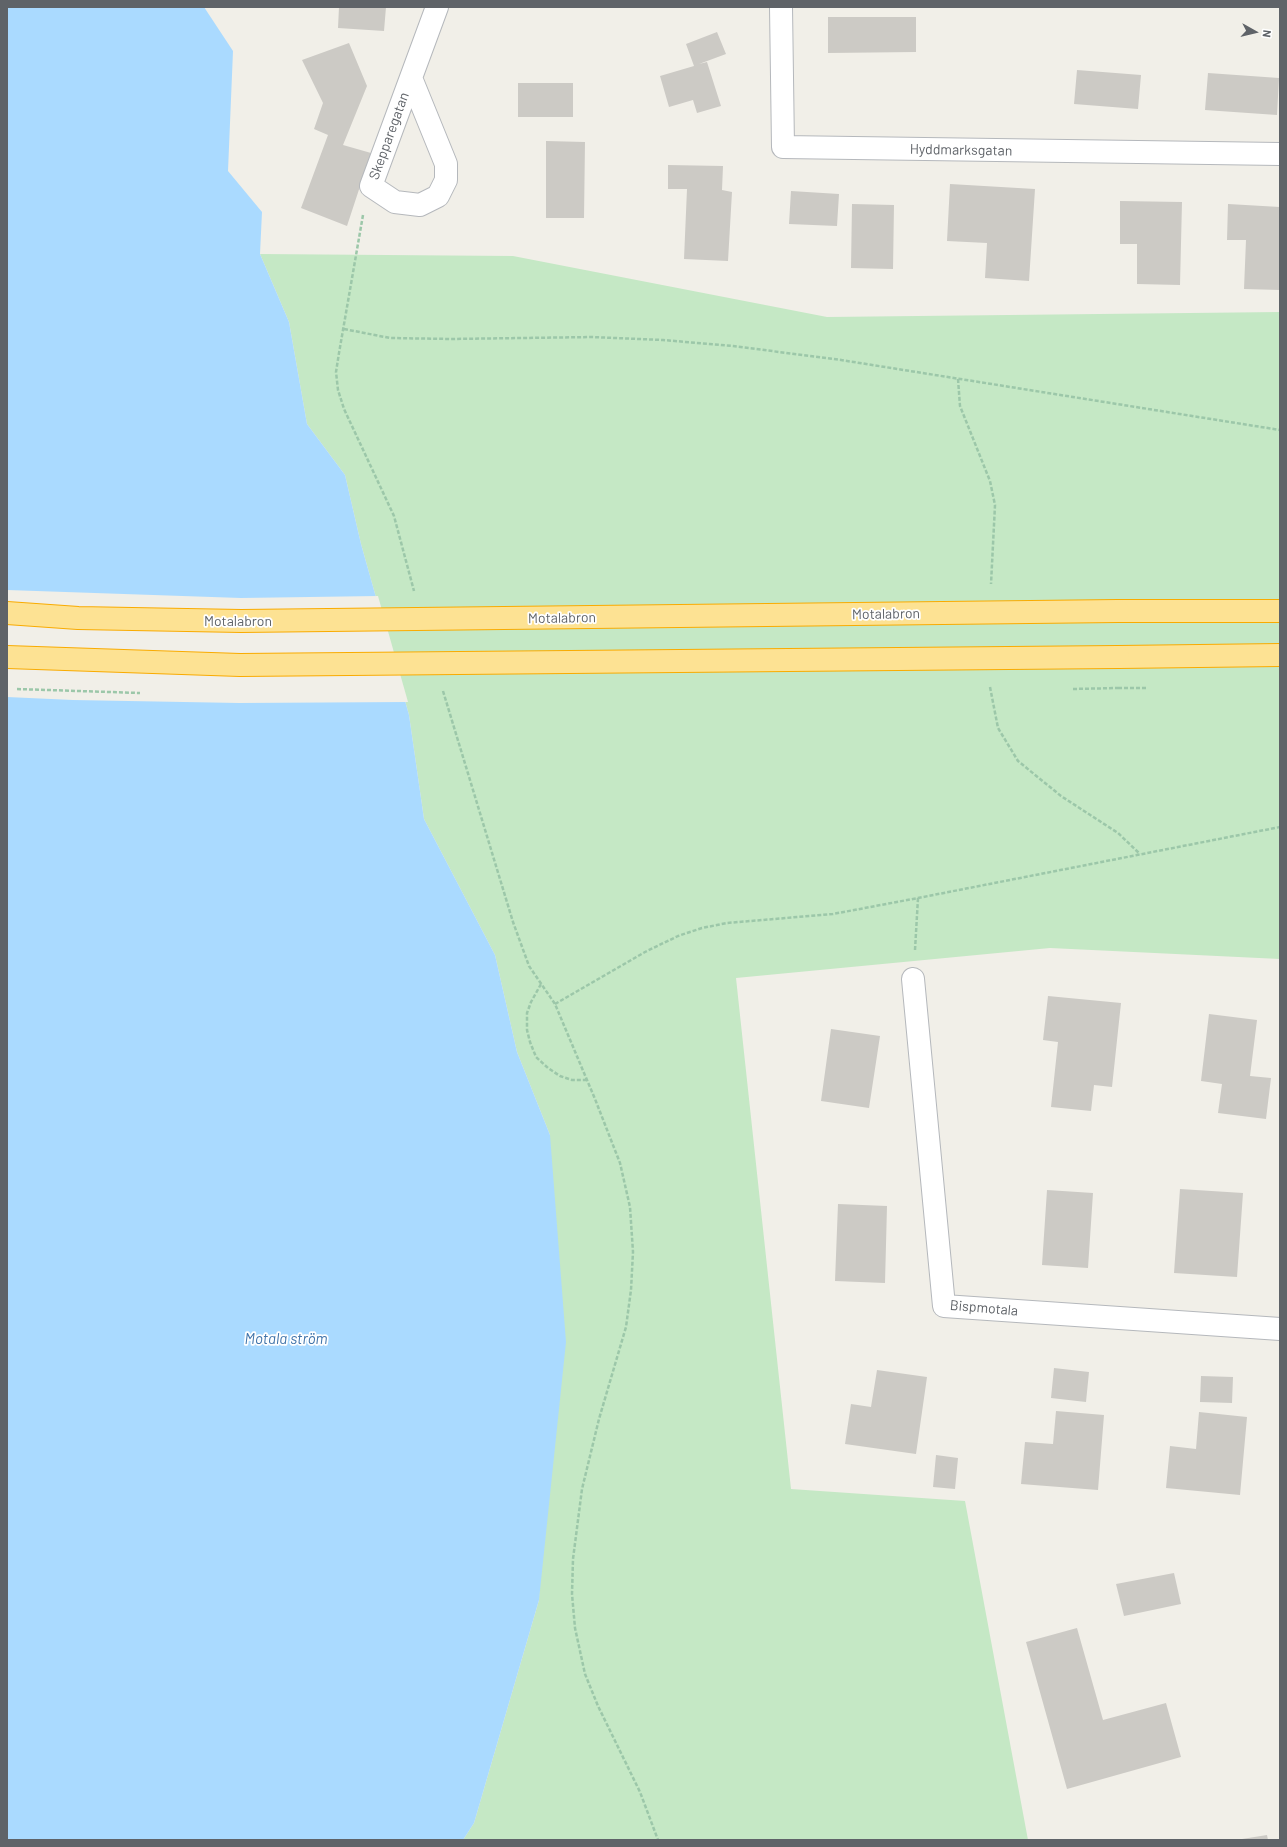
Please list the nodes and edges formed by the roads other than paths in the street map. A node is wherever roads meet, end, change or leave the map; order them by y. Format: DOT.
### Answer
graph roads {
  1 [pos="437,7"];
  2 [pos="781,7"];
  3 [pos="411,78"];
  4 [pos="1280,154"];
  5 [pos="1280,611"];
  6 [pos="7,613"];
  7 [pos="1280,655"];
  8 [pos="7,657"];
  9 [pos="913,979"];
  10 [pos="1280,1329"];
  1 -- 3 [label="street, Skepparegatan"];
  2 -- 4 [label="street, Hyddmarksgatan"];
  3 -- 3 [label="street, Skepparegatan"];
  5 -- 6 [label="highway, Motalabron, bridge"];
  7 -- 8 [label="highway, bridge"];
  9 -- 10 [label="street, Bispmotala"];
}
